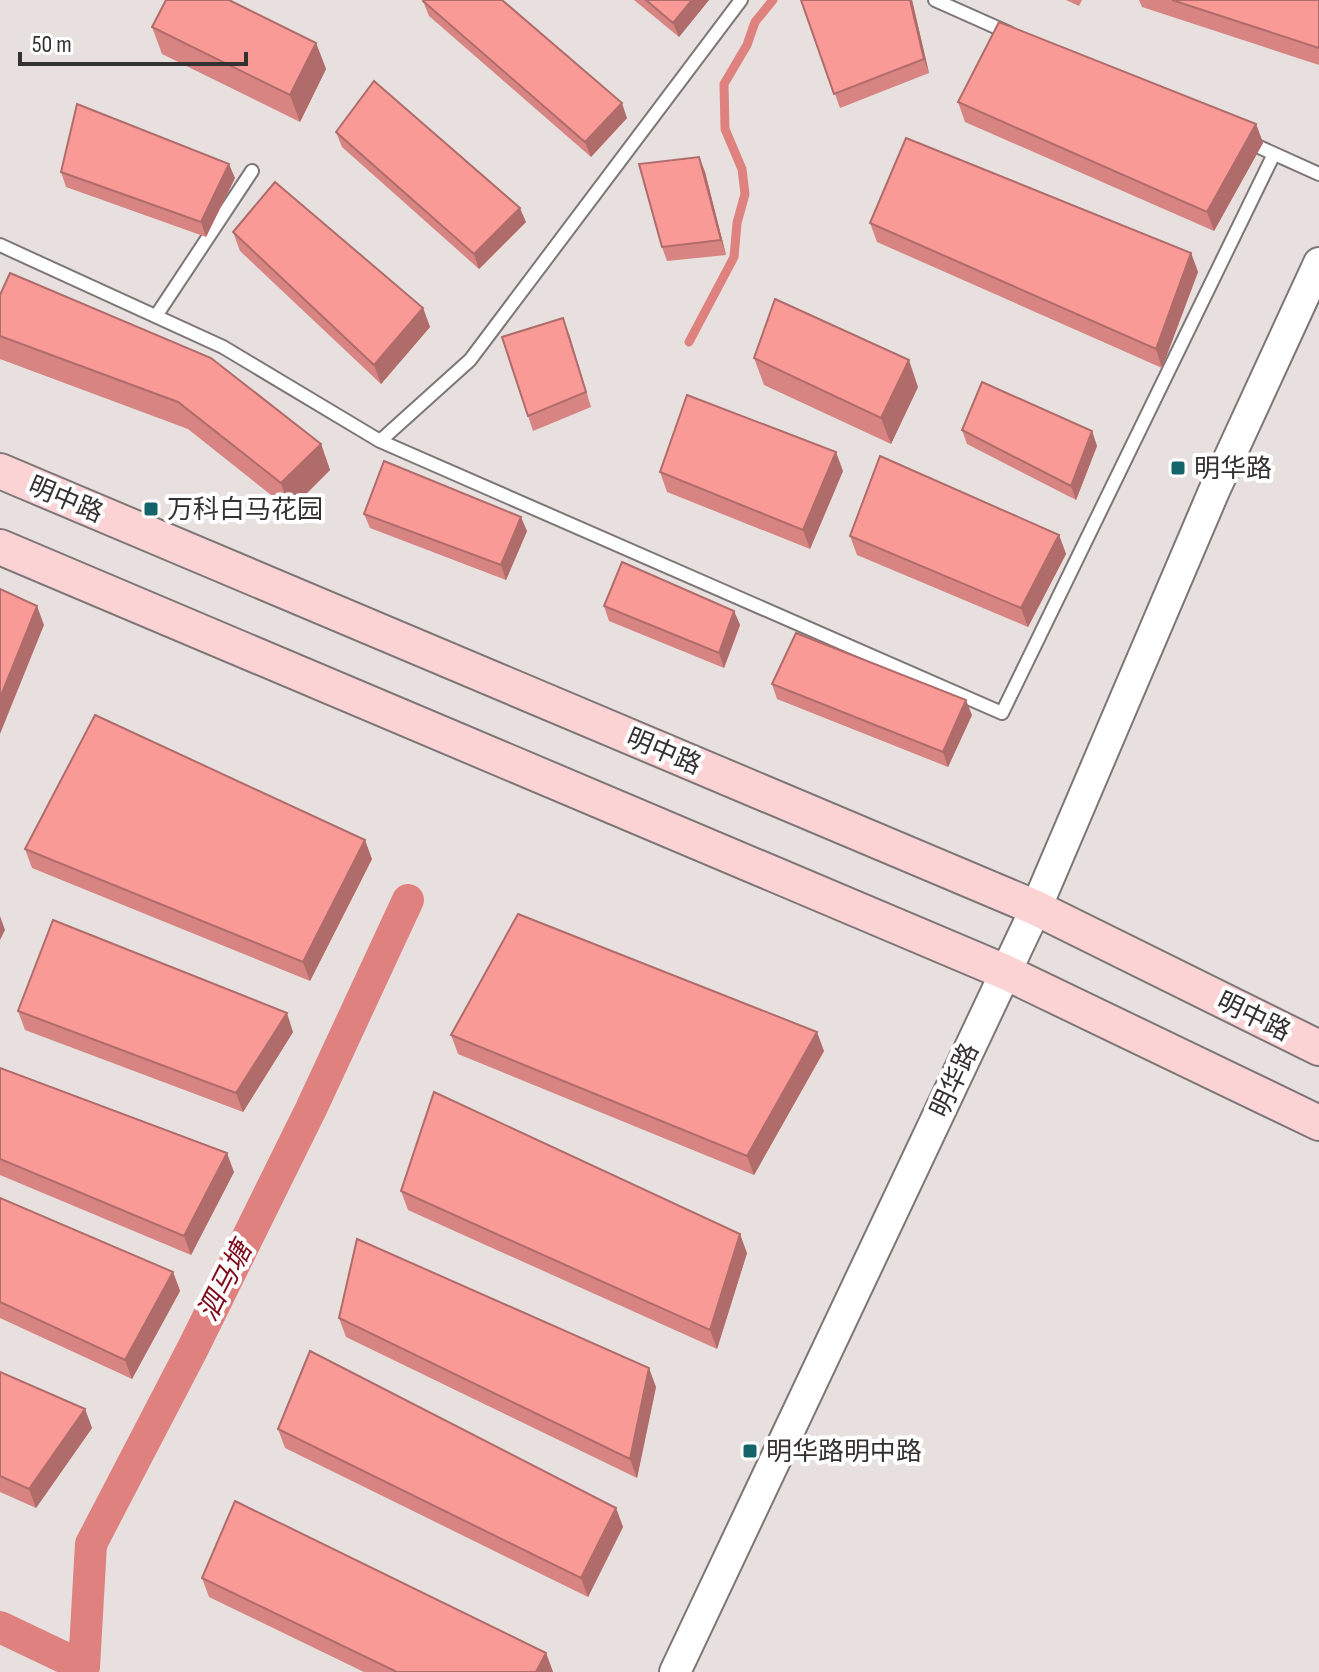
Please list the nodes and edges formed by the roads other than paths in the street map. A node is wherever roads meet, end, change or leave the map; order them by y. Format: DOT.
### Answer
graph roads {
  1 [pos="741,0"];
  2 [pos="935,0"];
  3 [pos="1014,36"];
  4 [pos="1230,134"];
  5 [pos="1274,154"];
  6 [pos="252,171"];
  7 [pos="1319,174"];
  8 [pos="3,247"];
  9 [pos="0,261"];
  10 [pos="1319,263"];
  11 [pos="156,316"];
  12 [pos="380,441"];
  13 [pos="0,471"];
  14 [pos="0,547"];
  15 [pos="1036,908"];
  16 [pos="1005,972"];
  17 [pos="1319,1048"];
  18 [pos="1319,1123"];
  19 [pos="675,1672"];
  1 -- 12 [label="lane"];
  2 -- 3 [label="lane"];
  4 -- 5 [label="lane"];
  5 -- 7 [label="lane"];
  5 -- 12 [label="lane"];
  6 -- 11 [label="lane"];
  8 -- 9 [label="lane"];
  8 -- 11 [label="lane"];
  10 -- 15 [label="street, 明华路"];
  11 -- 12 [label="lane"];
  13 -- 15 [label="main road, 明中路"];
  14 -- 16 [label="main road"];
  15 -- 16 [label="street, 明华路"];
  15 -- 17 [label="main road, 明中路"];
  16 -- 18 [label="main road"];
  16 -- 19 [label="street, 明华路"];
}
